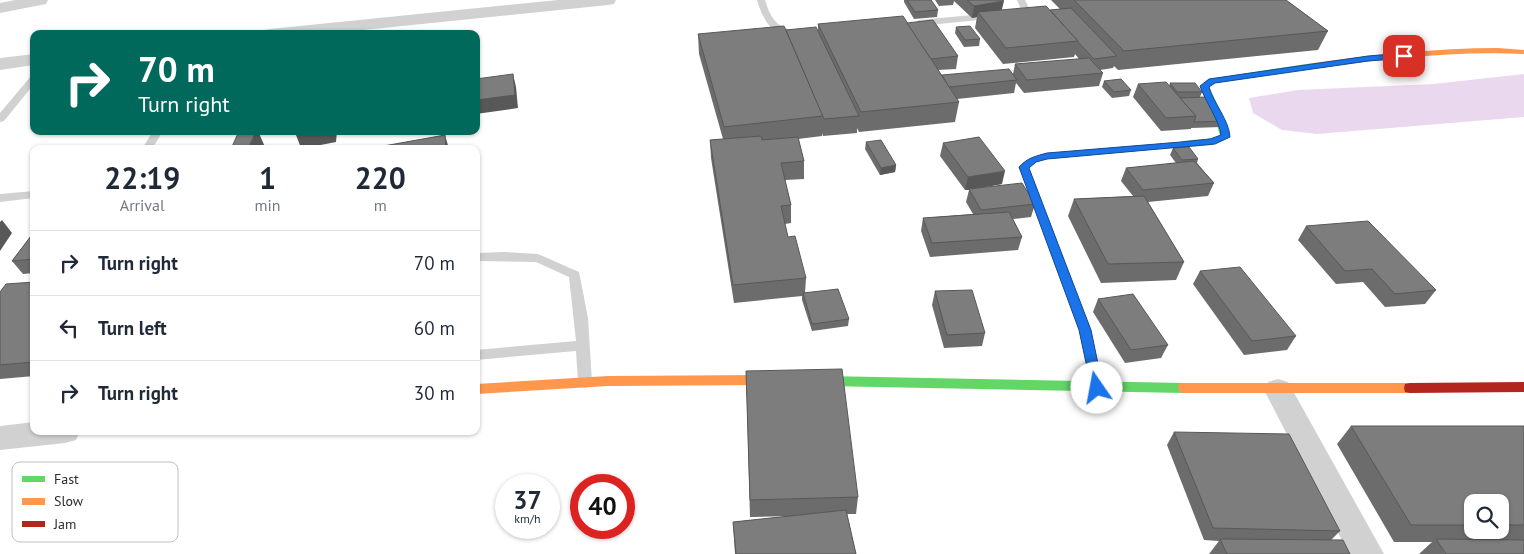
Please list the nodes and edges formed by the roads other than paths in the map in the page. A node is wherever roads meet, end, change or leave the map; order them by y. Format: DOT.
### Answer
graph roads {
  1 [pos="40,0"];
  2 [pos="608,0"];
  3 [pos="761,0"];
  4 [pos="1022,0"];
  5 [pos="0,8"];
  6 [pos="906,24"];
  7 [pos="310,30"];
  8 [pos="796,33"];
  9 [pos="1524,52"];
  10 [pos="30,60"];
  11 [pos="0,64"];
  12 [pos="30,83"];
  13 [pos="0,119"];
  14 [pos="30,194"];
  15 [pos="0,198"];
  16 [pos="480,257"];
  17 [pos="583,345"];
  18 [pos="480,355"];
  19 [pos="585,382"];
  20 [pos="1524,387"];
  21 [pos="1097,388"];
  22 [pos="480,390"];
  23 [pos="1278,390"];
  24 [pos="30,435"];
  25 [pos="0,438"];
  26 [pos="1367,554"];
  1 -- 5 [label="street"];
  2 -- 7 [label="street"];
  3 -- 8 [label="lane"];
  4 -- 6 [label="lane"];
  9 -- 21 [label="street"];
  10 -- 11 [label="street"];
  12 -- 13 [label="lane"];
  14 -- 15 [label="lane"];
  16 -- 17 [label="lane"];
  17 -- 18 [label="lane"];
  17 -- 19 [label="lane"];
  19 -- 21 [label="street"];
  19 -- 22 [label="street"];
  20 -- 23 [label="street"];
  21 -- 23 [label="street"];
  23 -- 26 [label="street"];
  24 -- 25 [label="street"];
}
